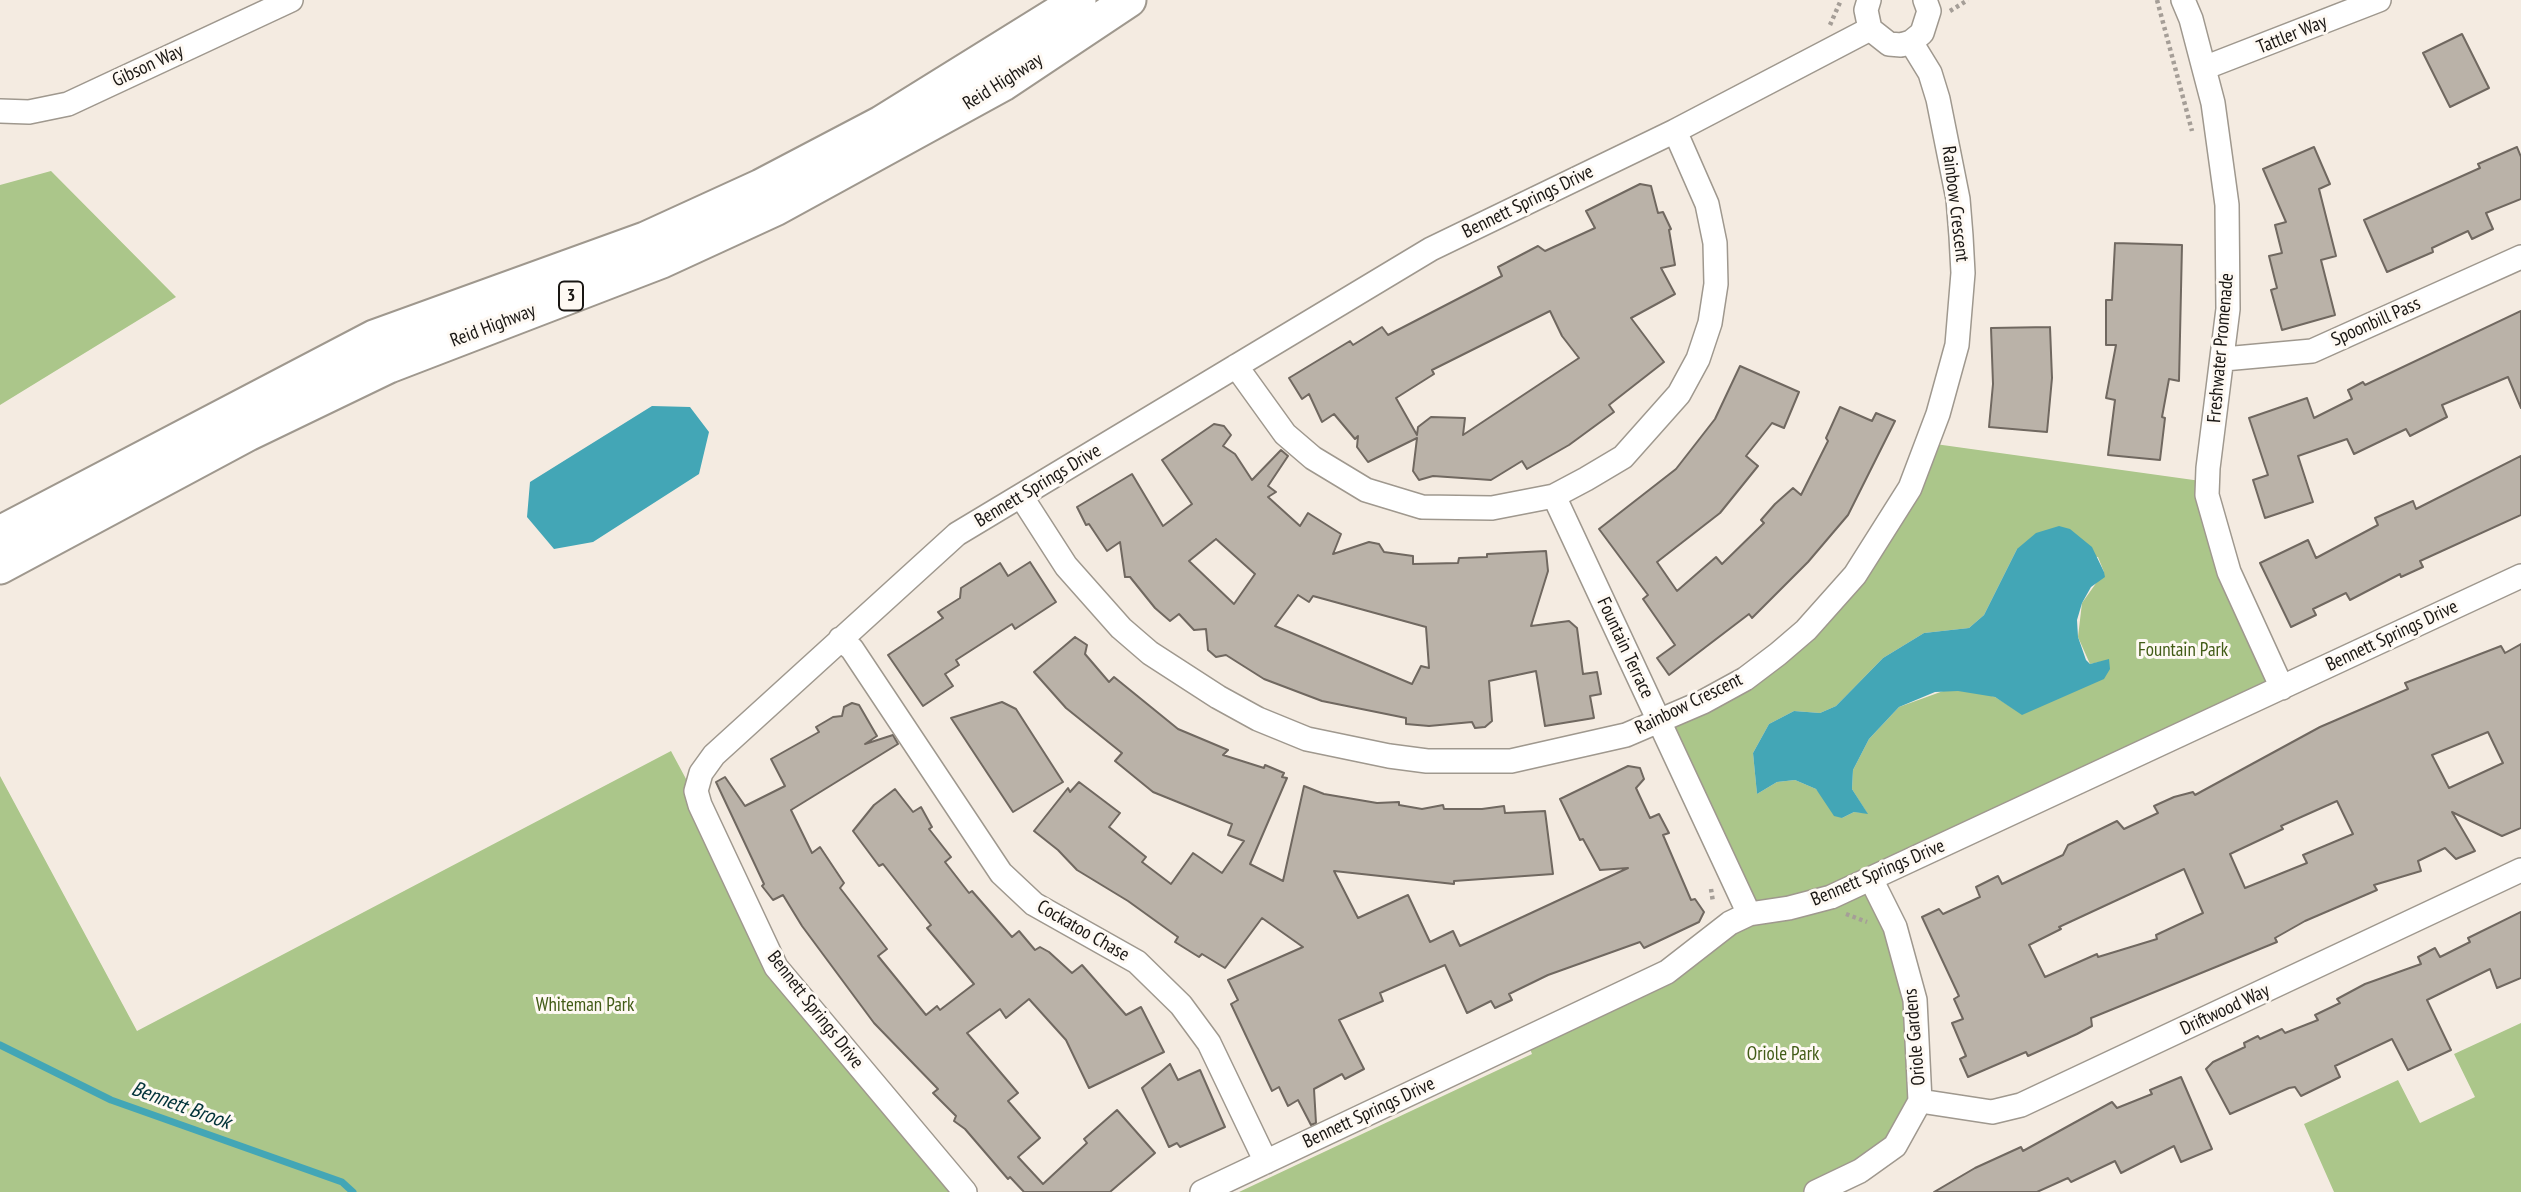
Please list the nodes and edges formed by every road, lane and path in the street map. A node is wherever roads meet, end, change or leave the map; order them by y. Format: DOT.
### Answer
graph roads {
  1 [pos="1079,0"];
  2 [pos="1129,0"];
  3 [pos="1869,0"];
  4 [pos="1925,0"];
  5 [pos="1968,0"];
  6 [pos="2157,0"];
  7 [pos="2183,0"];
  8 [pos="2379,0"];
  9 [pos="283,2"];
  10 [pos="1946,13"];
  11 [pos="1870,29"];
  12 [pos="1911,43"];
  13 [pos="2204,68"];
  14 [pos="0,111"];
  15 [pos="1675,131"];
  16 [pos="2194,139"];
  17 [pos="2521,257"];
  18 [pos="2224,359"];
  19 [pos="1236,366"];
  20 [pos="1021,496"];
  21 [pos="1554,496"];
  22 [pos="0,533"];
  23 [pos="0,566"];
  24 [pos="2521,576"];
  25 [pos="839,639"];
  26 [pos="2282,688"];
  27 [pos="1660,722"];
  28 [pos="2521,870"];
  29 [pos="1871,879"];
  30 [pos="1710,885"];
  31 [pos="1831,897"];
  32 [pos="1713,902"];
  33 [pos="1749,914"];
  34 [pos="1873,928"];
  35 [pos="1920,1101"];
  36 [pos="1266,1162"];
  37 [pos="965,1192"];
  38 [pos="1202,1192"];
  39 [pos="1816,1192"];
  1 -- 22 [label="highway, Reid Highway / 3"];
  2 -- 23 [label="highway, Reid Highway / 3"];
  3 -- 11 [label="street"];
  4 -- 12 [label="street"];
  5 -- 10 [label="path"];
  6 -- 16 [label="path"];
  7 -- 13 [label="street, Freshwater Promenade"];
  8 -- 13 [label="street, Tattler Way"];
  9 -- 14 [label="street, Gibson Way"];
  11 -- 12 [label="street"];
  11 -- 15 [label="street, Bennett Springs Drive"];
  12 -- 27 [label="street, Rainbow Crescent"];
  13 -- 18 [label="street, Freshwater Promenade"];
  15 -- 19 [label="street, Bennett Springs Drive"];
  15 -- 21 [label="street"];
  17 -- 18 [label="street, Spoonbill Pass"];
  18 -- 26 [label="street, Freshwater Promenade"];
  19 -- 20 [label="street, Bennett Springs Drive"];
  19 -- 21 [label="street"];
  20 -- 25 [label="street, Bennett Springs Drive"];
  20 -- 27 [label="street, Rainbow Crescent"];
  21 -- 27 [label="street, Fountain Terrace"];
  24 -- 26 [label="street, Bennett Springs Drive"];
  25 -- 36 [label="street, Cockatoo Chase"];
  25 -- 37 [label="street, Bennett Springs Drive"];
  26 -- 29 [label="street, Bennett Springs Drive"];
  27 -- 33 [label="street, Fountain Terrace"];
  28 -- 35 [label="street, Driftwood Way"];
  29 -- 31 [label="street, Bennett Springs Drive"];
  29 -- 35 [label="street, Oriole Gardens"];
  30 -- 32 [label="path"];
  31 -- 33 [label="street, Bennett Springs Drive"];
  31 -- 34 [label="path"];
  33 -- 36 [label="street, Bennett Springs Drive"];
  35 -- 39 [label="street, Oriole Gardens"];
  36 -- 38 [label="street, Bennett Springs Drive"];
}
